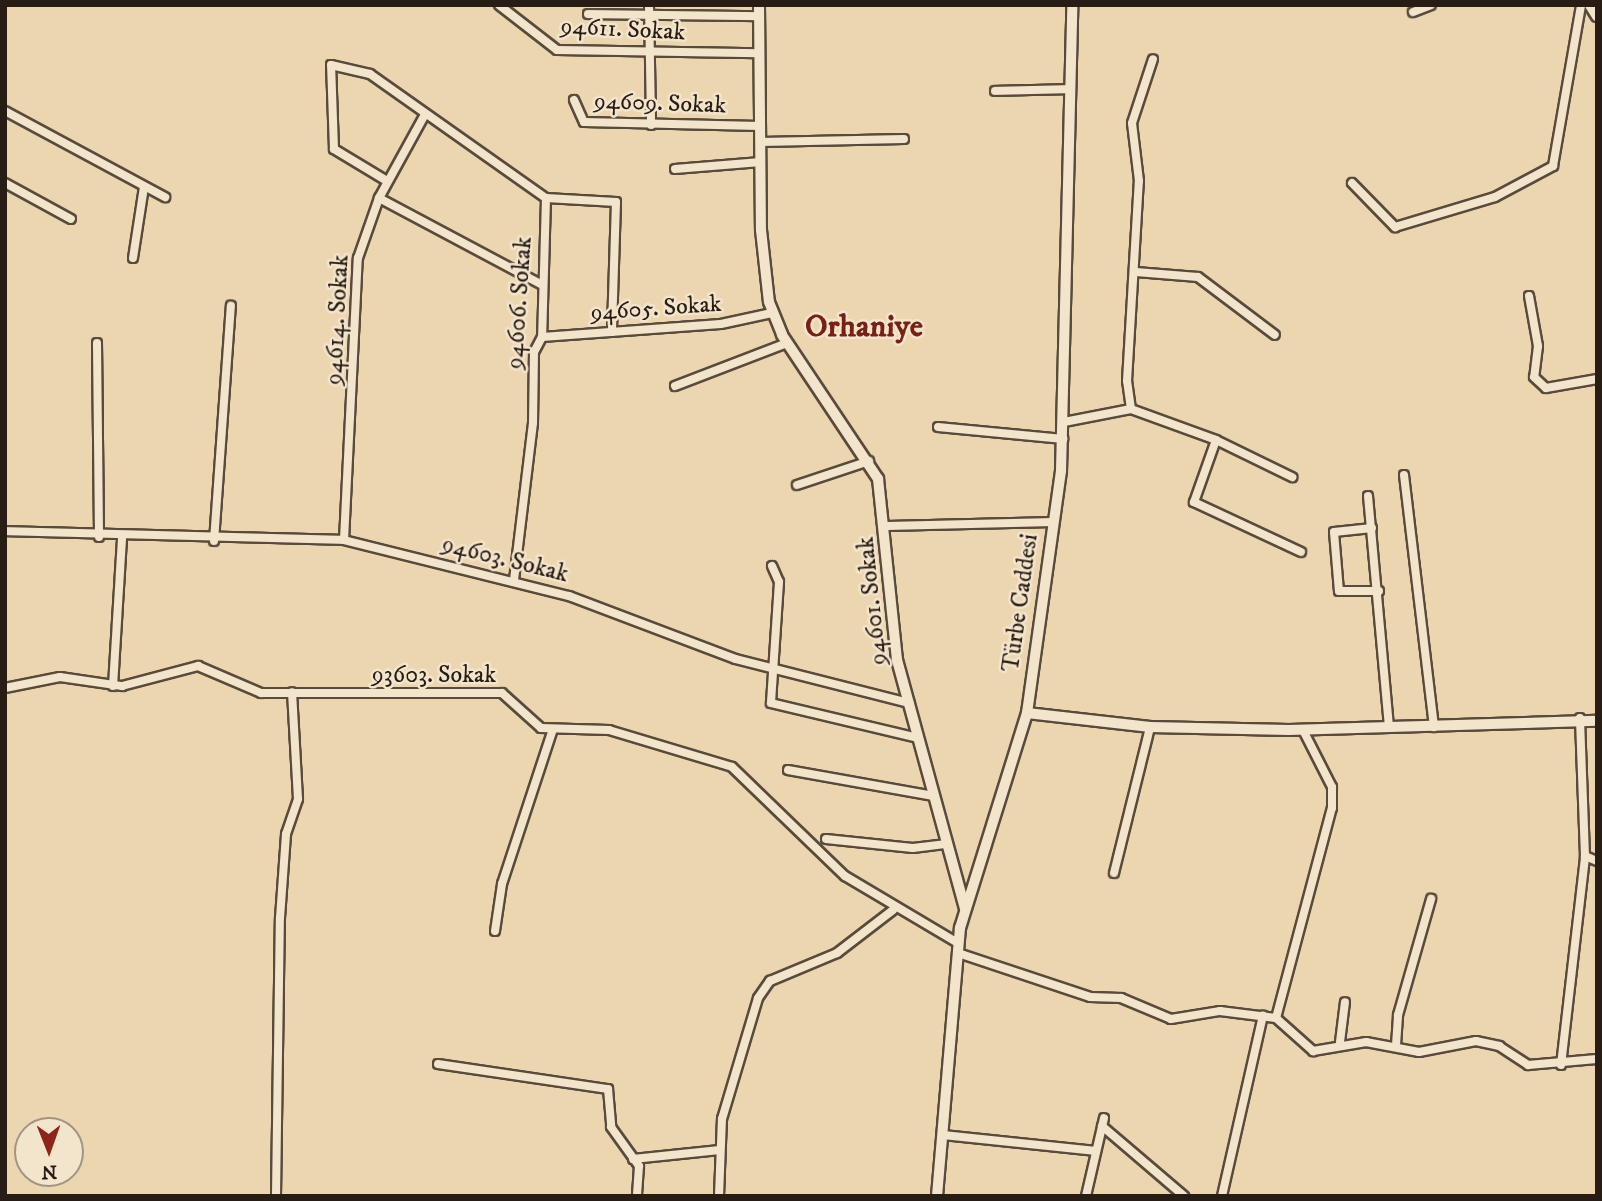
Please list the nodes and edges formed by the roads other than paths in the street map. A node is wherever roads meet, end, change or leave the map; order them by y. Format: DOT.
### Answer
graph roads {
  1 [pos="499,5"];
  2 [pos="1072,5"];
  3 [pos="1429,5"];
  4 [pos="1581,5"];
  5 [pos="1590,5"];
  6 [pos="649,10"];
  7 [pos="759,11"];
  8 [pos="1413,12"];
  9 [pos="588,14"];
  10 [pos="1597,16"];
  11 [pos="650,52"];
  12 [pos="759,53"];
  13 [pos="1153,59"];
  14 [pos="1070,89"];
  15 [pos="995,91"];
  16 [pos="574,100"];
  17 [pos="5,111"];
  18 [pos="424,116"];
  19 [pos="651,125"];
  20 [pos="760,126"];
  21 [pos="904,139"];
  22 [pos="761,142"];
  23 [pos="761,162"];
  24 [pos="675,169"];
  25 [pos="387,181"];
  26 [pos="5,183"];
  27 [pos="1352,183"];
  28 [pos="144,187"];
  29 [pos="164,197"];
  30 [pos="379,198"];
  31 [pos="546,198"];
  32 [pos="71,219"];
  33 [pos="133,258"];
  34 [pos="1136,272"];
  35 [pos="541,284"];
  36 [pos="1529,296"];
  37 [pos="231,306"];
  38 [pos="772,313"];
  39 [pos="612,332"];
  40 [pos="1275,335"];
  41 [pos="542,337"];
  42 [pos="97,343"];
  43 [pos="787,343"];
  44 [pos="1597,379"];
  45 [pos="675,386"];
  46 [pos="1131,409"];
  47 [pos="1064,422"];
  48 [pos="939,427"];
  49 [pos="1063,439"];
  50 [pos="1216,440"];
  51 [pos="869,461"];
  52 [pos="1404,475"];
  53 [pos="1292,477"];
  54 [pos="797,485"];
  55 [pos="1368,496"];
  56 [pos="1054,522"];
  57 [pos="887,526"];
  58 [pos="1372,528"];
  59 [pos="5,531"];
  60 [pos="99,537"];
  61 [pos="122,538"];
  62 [pos="344,540"];
  63 [pos="214,541"];
  64 [pos="1301,552"];
  65 [pos="772,566"];
  66 [pos="514,581"];
  67 [pos="1379,591"];
  68 [pos="777,671"];
  69 [pos="113,686"];
  70 [pos="5,688"];
  71 [pos="292,692"];
  72 [pos="909,703"];
  73 [pos="1027,713"];
  74 [pos="1580,718"];
  75 [pos="1597,721"];
  76 [pos="1150,727"];
  77 [pos="1389,727"];
  78 [pos="1434,727"];
  79 [pos="552,729"];
  80 [pos="1303,730"];
  81 [pos="918,738"];
  82 [pos="788,770"];
  83 [pos="934,796"];
  84 [pos="826,839"];
  85 [pos="947,844"];
  86 [pos="1585,856"];
  87 [pos="1597,862"];
  88 [pos="1114,873"];
  89 [pos="1432,900"];
  90 [pos="965,909"];
  91 [pos="892,910"];
  92 [pos="495,930"];
  93 [pos="958,948"];
  94 [pos="1345,1002"];
  95 [pos="1264,1016"];
  96 [pos="1276,1018"];
  97 [pos="1340,1042"];
  98 [pos="1396,1045"];
  99 [pos="1597,1059"];
  100 [pos="438,1063"];
  101 [pos="1561,1065"];
  102 [pos="943,1135"];
  103 [pos="720,1150"];
  104 [pos="1096,1152"];
  105 [pos="633,1159"];
  106 [pos="275,1196"];
  107 [pos="637,1196"];
  108 [pos="719,1196"];
  109 [pos="937,1196"];
  110 [pos="1086,1196"];
  111 [pos="1184,1196"];
  112 [pos="1222,1196"];
  1 -- 11 [label="street, 94611. Sokak"];
  2 -- 14 [label="street, Türbe Caddesi"];
  3 -- 8 [label="street"];
  4 -- 27 [label="street"];
  5 -- 10 [label="street"];
  6 -- 7 [label="street"];
  6 -- 9 [label="street"];
  6 -- 11 [label="street"];
  7 -- 12 [label="street, 94601. Sokak"];
  11 -- 12 [label="street, 94611. Sokak"];
  11 -- 19 [label="street"];
  12 -- 20 [label="street, 94601. Sokak"];
  13 -- 34 [label="street"];
  14 -- 15 [label="street"];
  14 -- 47 [label="street, Türbe Caddesi"];
  16 -- 19 [label="street, 94609. Sokak"];
  17 -- 28 [label="street"];
  18 -- 25 [label="street, 94614. Sokak"];
  18 -- 25 [label="street"];
  18 -- 31 [label="street"];
  19 -- 20 [label="street, 94609. Sokak"];
  20 -- 22 [label="street, 94601. Sokak"];
  21 -- 22 [label="street"];
  22 -- 23 [label="street, 94601. Sokak"];
  23 -- 24 [label="street"];
  23 -- 38 [label="street, 94601. Sokak"];
  25 -- 30 [label="street, 94614. Sokak"];
  26 -- 32 [label="street"];
  28 -- 29 [label="street"];
  28 -- 33 [label="street"];
  30 -- 35 [label="street"];
  30 -- 62 [label="street, 94614. Sokak"];
  31 -- 35 [label="street, 94606. Sokak"];
  31 -- 39 [label="street"];
  34 -- 40 [label="street"];
  34 -- 46 [label="street"];
  35 -- 41 [label="street, 94606. Sokak"];
  36 -- 44 [label="street"];
  37 -- 63 [label="street"];
  38 -- 39 [label="street, 94605. Sokak"];
  38 -- 43 [label="street, 94601. Sokak"];
  39 -- 41 [label="street, 94605. Sokak"];
  41 -- 66 [label="street, 94606. Sokak"];
  42 -- 60 [label="street"];
  43 -- 45 [label="street"];
  43 -- 51 [label="street, 94601. Sokak"];
  46 -- 47 [label="street"];
  46 -- 50 [label="street"];
  47 -- 49 [label="street, Türbe Caddesi"];
  48 -- 49 [label="street"];
  49 -- 56 [label="street, Türbe Caddesi"];
  50 -- 53 [label="street"];
  50 -- 64 [label="street"];
  51 -- 54 [label="street"];
  51 -- 57 [label="street, 94601. Sokak"];
  52 -- 78 [label="street"];
  55 -- 58 [label="street"];
  56 -- 57 [label="street"];
  56 -- 73 [label="street, Türbe Caddesi"];
  57 -- 72 [label="street, 94601. Sokak"];
  58 -- 67 [label="street"];
  58 -- 67 [label="street"];
  59 -- 60 [label="street, 94603. Sokak"];
  60 -- 61 [label="street, 94603. Sokak"];
  61 -- 63 [label="street, 94603. Sokak"];
  61 -- 69 [label="street"];
  62 -- 63 [label="street, 94603. Sokak"];
  62 -- 66 [label="street, 94603. Sokak"];
  65 -- 68 [label="street"];
  66 -- 68 [label="street, 94603. Sokak"];
  67 -- 77 [label="street"];
  68 -- 72 [label="street, 94603. Sokak"];
  68 -- 81 [label="street"];
  69 -- 70 [label="street, 93603. Sokak"];
  69 -- 71 [label="street, 93603. Sokak"];
  71 -- 79 [label="street, 93603. Sokak"];
  71 -- 106 [label="street"];
  72 -- 81 [label="street, 94601. Sokak"];
  73 -- 76 [label="street"];
  73 -- 90 [label="street, Türbe Caddesi"];
  74 -- 75 [label="street"];
  74 -- 78 [label="street"];
  74 -- 86 [label="street"];
  76 -- 80 [label="street"];
  76 -- 88 [label="street"];
  77 -- 78 [label="street"];
  77 -- 80 [label="street"];
  79 -- 91 [label="street, 93603. Sokak"];
  79 -- 92 [label="street"];
  80 -- 96 [label="street"];
  81 -- 83 [label="street, 94601. Sokak"];
  82 -- 83 [label="street"];
  83 -- 85 [label="street, 94601. Sokak"];
  84 -- 85 [label="street"];
  85 -- 90 [label="street, 94601. Sokak"];
  86 -- 87 [label="street"];
  86 -- 101 [label="street"];
  89 -- 98 [label="street"];
  90 -- 93 [label="street, Türbe Caddesi"];
  91 -- 93 [label="street, 93603. Sokak"];
  91 -- 103 [label="street"];
  93 -- 95 [label="street, 93603. Sokak"];
  93 -- 102 [label="street, Türbe Caddesi"];
  94 -- 97 [label="street"];
  95 -- 96 [label="street, 93603. Sokak"];
  95 -- 112 [label="street"];
  96 -- 97 [label="street"];
  97 -- 98 [label="street"];
  98 -- 101 [label="street"];
  99 -- 101 [label="street"];
  100 -- 105 [label="street"];
  102 -- 104 [label="street"];
  102 -- 109 [label="street, Türbe Caddesi"];
  103 -- 105 [label="street"];
  103 -- 108 [label="street"];
  104 -- 110 [label="street"];
  104 -- 111 [label="street"];
  105 -- 107 [label="street"];
}
